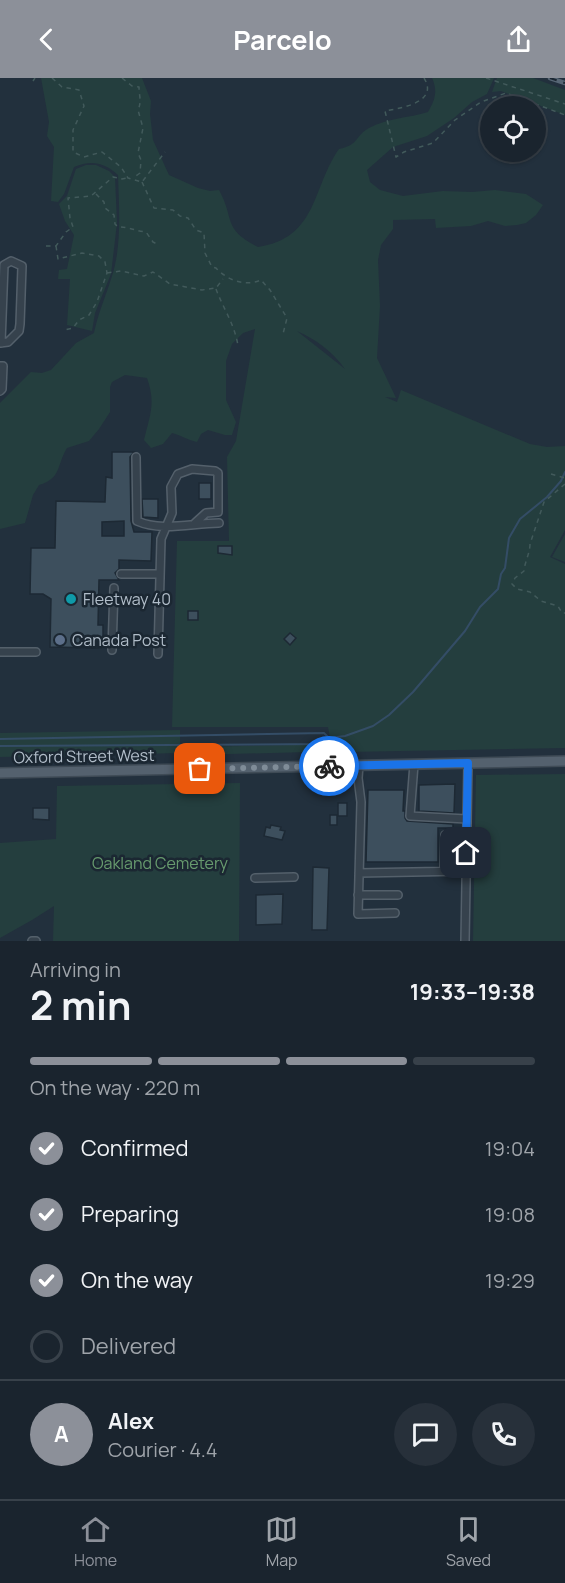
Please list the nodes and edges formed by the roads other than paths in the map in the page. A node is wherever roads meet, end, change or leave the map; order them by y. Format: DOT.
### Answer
graph roads {
  1 [pos="0,343"];
  2 [pos="0,366"];
  3 [pos="0,391"];
  4 [pos="136,457"];
  5 [pos="195,523"];
  6 [pos="219,523"];
  7 [pos="165,527"];
  8 [pos="121,574"];
  9 [pos="160,574"];
  10 [pos="114,588"];
  11 [pos="112,650"];
  12 [pos="0,652"];
  13 [pos="36,652"];
  14 [pos="158,654"];
  15 [pos="565,761"];
  16 [pos="468,763"];
  17 [pos="414,764"];
  18 [pos="359,765"];
  19 [pos="0,773"];
  20 [pos="467,819"];
  21 [pos="445,835"];
  22 [pos="444,871"];
  23 [pos="466,871"];
  24 [pos="359,873"];
  25 [pos="294,877"];
  26 [pos="255,878"];
  27 [pos="358,895"];
  28 [pos="398,895"];
  29 [pos="396,913"];
  30 [pos="465,941"];
  1 -- 1 [label="street"];
  2 -- 3 [label="street"];
  4 -- 7 [label="street"];
  5 -- 6 [label="street"];
  5 -- 7 [label="street"];
  5 -- 7 [label="street"];
  7 -- 9 [label="street"];
  8 -- 9 [label="street"];
  9 -- 14 [label="street"];
  10 -- 11 [label="street"];
  12 -- 13 [label="street"];
  15 -- 16 [label="main road, Oxford Street West"];
  16 -- 17 [label="main road, Oxford Street West"];
  16 -- 20 [label="street"];
  17 -- 18 [label="main road, Oxford Street West"];
  17 -- 20 [label="street"];
  18 -- 19 [label="main road, Oxford Street West"];
  18 -- 24 [label="street"];
  20 -- 23 [label="street"];
  21 -- 22 [label="street"];
  22 -- 23 [label="street"];
  22 -- 24 [label="street"];
  23 -- 30 [label="street"];
  24 -- 27 [label="street"];
  25 -- 26 [label="street"];
  27 -- 28 [label="street"];
  27 -- 29 [label="street"];
}
